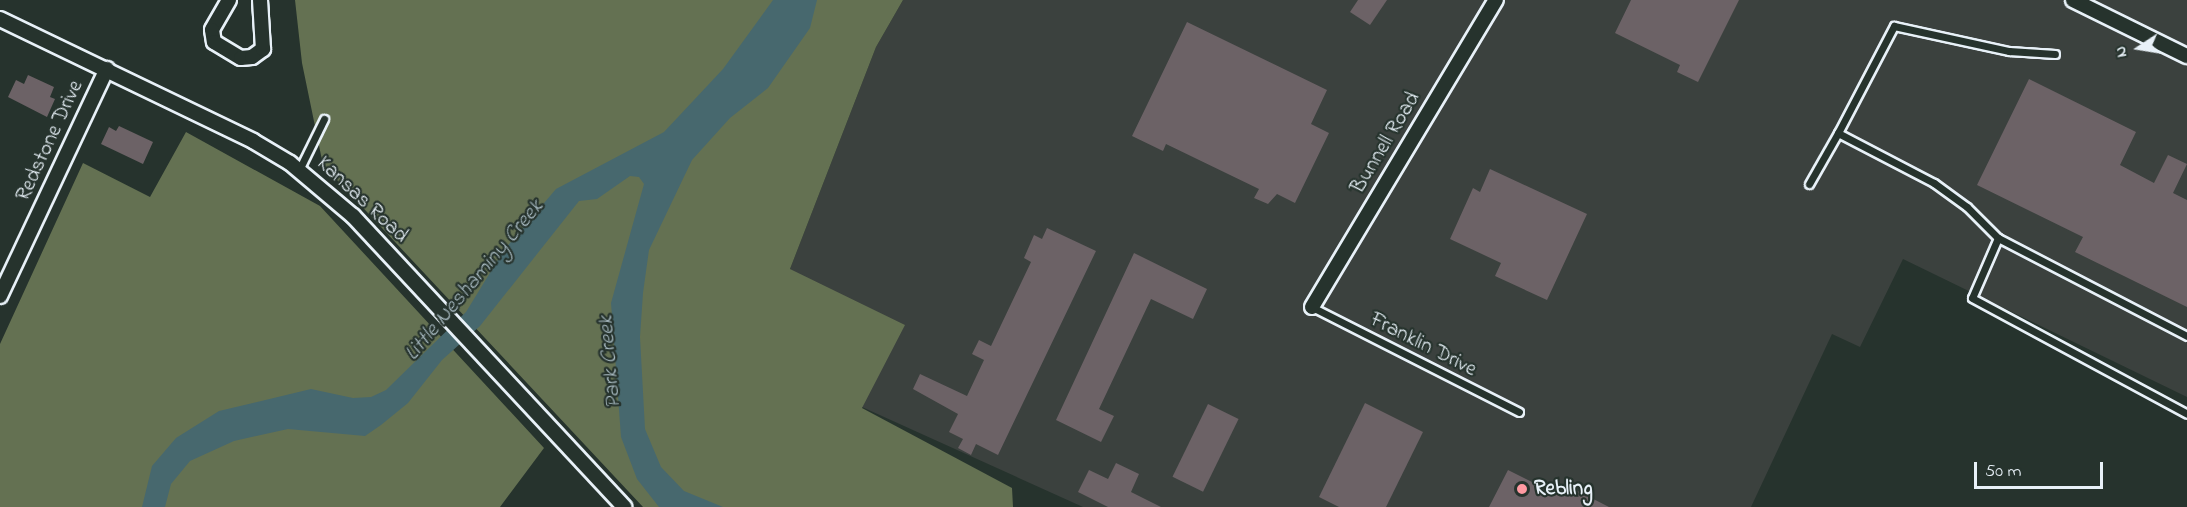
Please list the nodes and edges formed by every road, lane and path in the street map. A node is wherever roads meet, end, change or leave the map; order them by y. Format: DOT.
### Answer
graph roads {
  1 [pos="229,0"];
  2 [pos="260,0"];
  3 [pos="1496,0"];
  4 [pos="2073,0"];
  5 [pos="0,19"];
  6 [pos="2055,54"];
  7 [pos="2187,56"];
  8 [pos="107,69"];
  9 [pos="324,119"];
  10 [pos="1838,133"];
  11 [pos="299,170"];
  12 [pos="1809,184"];
  13 [pos="1998,238"];
  14 [pos="0,296"];
  15 [pos="1312,307"];
  16 [pos="2187,336"];
  17 [pos="1519,412"];
  18 [pos="2187,414"];
  19 [pos="624,507"];
  1 -- 2 [label="street"];
  3 -- 15 [label="street, Bunnell Road"];
  4 -- 7 [label="street"];
  5 -- 8 [label="street, Kansas Road"];
  6 -- 10 [label="lane"];
  8 -- 11 [label="street, Kansas Road"];
  8 -- 14 [label="street, Redstone Drive"];
  9 -- 11 [label="lane"];
  10 -- 12 [label="lane"];
  10 -- 13 [label="lane"];
  11 -- 19 [label="street, Kansas Road"];
  13 -- 16 [label="lane"];
  13 -- 18 [label="lane"];
  15 -- 17 [label="lane, Franklin Drive"];
}
